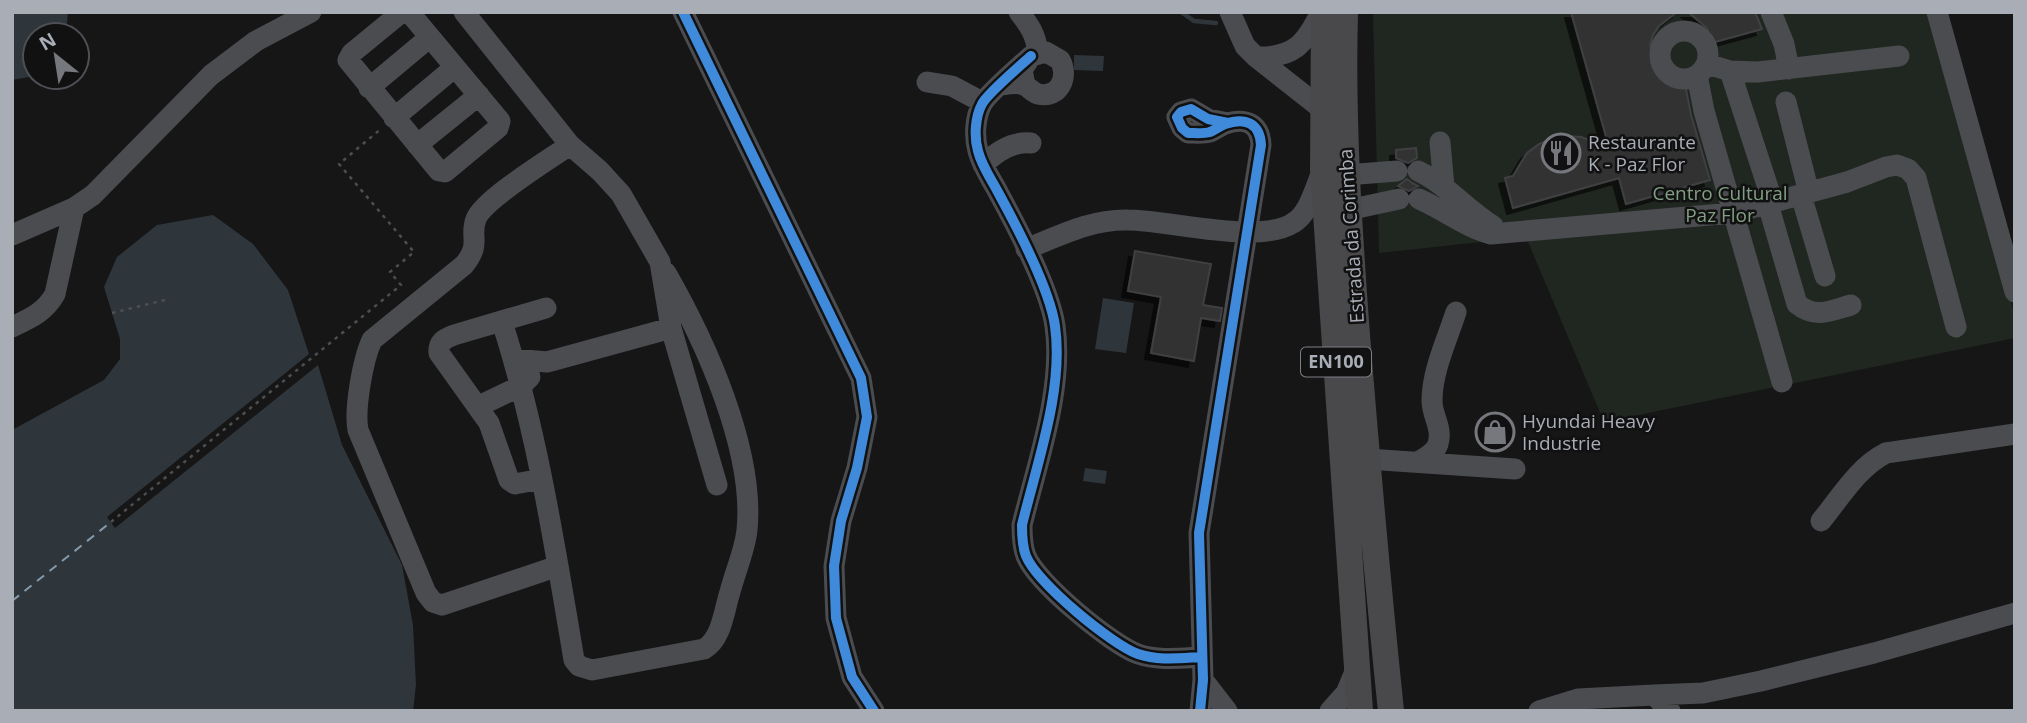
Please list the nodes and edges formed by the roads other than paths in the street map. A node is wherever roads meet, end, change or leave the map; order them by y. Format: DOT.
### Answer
graph roads {
  1 [pos="311,12"];
  2 [pos="402,12"];
  3 [pos="409,12"];
  4 [pos="464,12"];
  5 [pos="683,12"];
  6 [pos="1019,12"];
  7 [pos="1230,12"];
  8 [pos="1322,12"];
  9 [pos="1345,12"];
  10 [pos="1771,12"];
  11 [pos="1937,12"];
  12 [pos="1672,22"];
  13 [pos="430,37"];
  14 [pos="1035,54"];
  15 [pos="1899,56"];
  16 [pos="1256,57"];
  17 [pos="455,67"];
  18 [pos="1702,69"];
  19 [pos="1789,69"];
  20 [pos="508,70"];
  21 [pos="1730,71"];
  22 [pos="927,82"];
  23 [pos="1001,85"];
  24 [pos="1025,85"];
  25 [pos="369,88"];
  26 [pos="479,95"];
  27 [pos="982,102"];
  28 [pos="1786,102"];
  29 [pos="1322,108"];
  30 [pos="394,118"];
  31 [pos="1228,123"];
  32 [pos="1440,142"];
  33 [pos="1031,143"];
  34 [pos="417,145"];
  35 [pos="570,145"];
  36 [pos="983,165"];
  37 [pos="1335,172"];
  38 [pos="1444,187"];
  39 [pos="1805,194"];
  40 [pos="1770,203"];
  41 [pos="74,208"];
  42 [pos="1348,210"];
  43 [pos="1733,213"];
  44 [pos="1503,232"];
  45 [pos="1247,233"];
  46 [pos="2007,233"];
  47 [pos="12,235"];
  48 [pos="1026,249"];
  49 [pos="660,262"];
  50 [pos="1825,276"];
  51 [pos="2015,292"];
  52 [pos="1851,305"];
  53 [pos="546,308"];
  54 [pos="1456,312"];
  55 [pos="502,322"];
  56 [pos="12,327"];
  57 [pos="1956,327"];
  58 [pos="671,328"];
  59 [pos="514,359"];
  60 [pos="547,362"];
  61 [pos="1782,382"];
  62 [pos="521,386"];
  63 [pos="479,406"];
  64 [pos="2015,434"];
  65 [pos="1367,459"];
  66 [pos="1418,462"];
  67 [pos="1515,469"];
  68 [pos="541,479"];
  69 [pos="717,485"];
  70 [pos="1821,521"];
  71 [pos="558,566"];
  72 [pos="2015,613"];
  73 [pos="1202,657"];
  74 [pos="1358,665"];
  75 [pos="1203,680"];
  76 [pos="1654,695"];
  77 [pos="874,711"];
  78 [pos="1200,711"];
  79 [pos="1227,711"];
  80 [pos="1330,711"];
  81 [pos="1360,711"];
  82 [pos="1391,711"];
  83 [pos="1539,711"];
  84 [pos="1670,711"];
  1 -- 41 [label="street"];
  2 -- 25 [label="street"];
  3 -- 13 [label="street"];
  4 -- 20 [label="street"];
  5 -- 77 [label="street"];
  6 -- 14 [label="street"];
  7 -- 16 [label="street"];
  8 -- 16 [label="street"];
  8 -- 29 [label="main road, Estrada da Corimba / EN100"];
  9 -- 37 [label="main road, Estrada da Corimba / EN100"];
  10 -- 19 [label="street"];
  11 -- 46 [label="street"];
  12 -- 18 [label="street"];
  12 -- 18 [label="street"];
  13 -- 17 [label="street"];
  13 -- 25 [label="street"];
  14 -- 23 [label="street"];
  14 -- 24 [label="street"];
  14 -- 24 [label="street"];
  15 -- 19 [label="street"];
  16 -- 29 [label="street"];
  17 -- 26 [label="street"];
  17 -- 30 [label="street"];
  18 -- 21 [label="street"];
  18 -- 43 [label="street"];
  19 -- 21 [label="street"];
  20 -- 26 [label="street"];
  20 -- 35 [label="street"];
  21 -- 40 [label="street"];
  22 -- 27 [label="street"];
  23 -- 24 [label="street"];
  23 -- 27 [label="street"];
  25 -- 30 [label="street"];
  26 -- 34 [label="street"];
  26 -- 34 [label="street"];
  27 -- 36 [label="street"];
  28 -- 39 [label="street"];
  29 -- 37 [label="main road, Estrada da Corimba / EN100"];
  30 -- 34 [label="street"];
  31 -- 45 [label="street"];
  32 -- 38 [label="street"];
  33 -- 36 [label="street"];
  35 -- 49 [label="street"];
  35 -- 71 [label="street"];
  36 -- 48 [label="street"];
  37 -- 38 [label="street"];
  37 -- 42 [label="main road, Estrada da Corimba / EN100"];
  37 -- 45 [label="street"];
  37 -- 74 [label="main road, Estrada da Corimba / EN100"];
  38 -- 44 [label="street"];
  39 -- 40 [label="street"];
  39 -- 50 [label="street"];
  39 -- 57 [label="street"];
  40 -- 43 [label="street"];
  40 -- 52 [label="street"];
  41 -- 47 [label="street"];
  41 -- 56 [label="street"];
  42 -- 44 [label="street"];
  42 -- 65 [label="main road, Estrada da Corimba / EN100"];
  43 -- 44 [label="street"];
  43 -- 61 [label="street"];
  45 -- 48 [label="street"];
  45 -- 73 [label="street"];
  46 -- 51 [label="street"];
  48 -- 73 [label="street"];
  49 -- 58 [label="street"];
  49 -- 71 [label="street"];
  53 -- 55 [label="street"];
  54 -- 66 [label="street"];
  55 -- 59 [label="street"];
  55 -- 63 [label="street"];
  58 -- 60 [label="street"];
  58 -- 69 [label="street"];
  59 -- 60 [label="street"];
  59 -- 62 [label="street"];
  60 -- 62 [label="street"];
  62 -- 63 [label="street"];
  62 -- 68 [label="street"];
  63 -- 68 [label="street"];
  64 -- 70 [label="street"];
  65 -- 66 [label="street"];
  65 -- 82 [label="main road, Estrada da Corimba / EN100"];
  66 -- 67 [label="street"];
  68 -- 71 [label="street"];
  72 -- 76 [label="street"];
  73 -- 75 [label="street"];
  74 -- 80 [label="street"];
  74 -- 81 [label="main road, Estrada da Corimba / EN100"];
  75 -- 78 [label="street"];
  75 -- 79 [label="street"];
  76 -- 83 [label="street"];
  76 -- 84 [label="street"];
}
